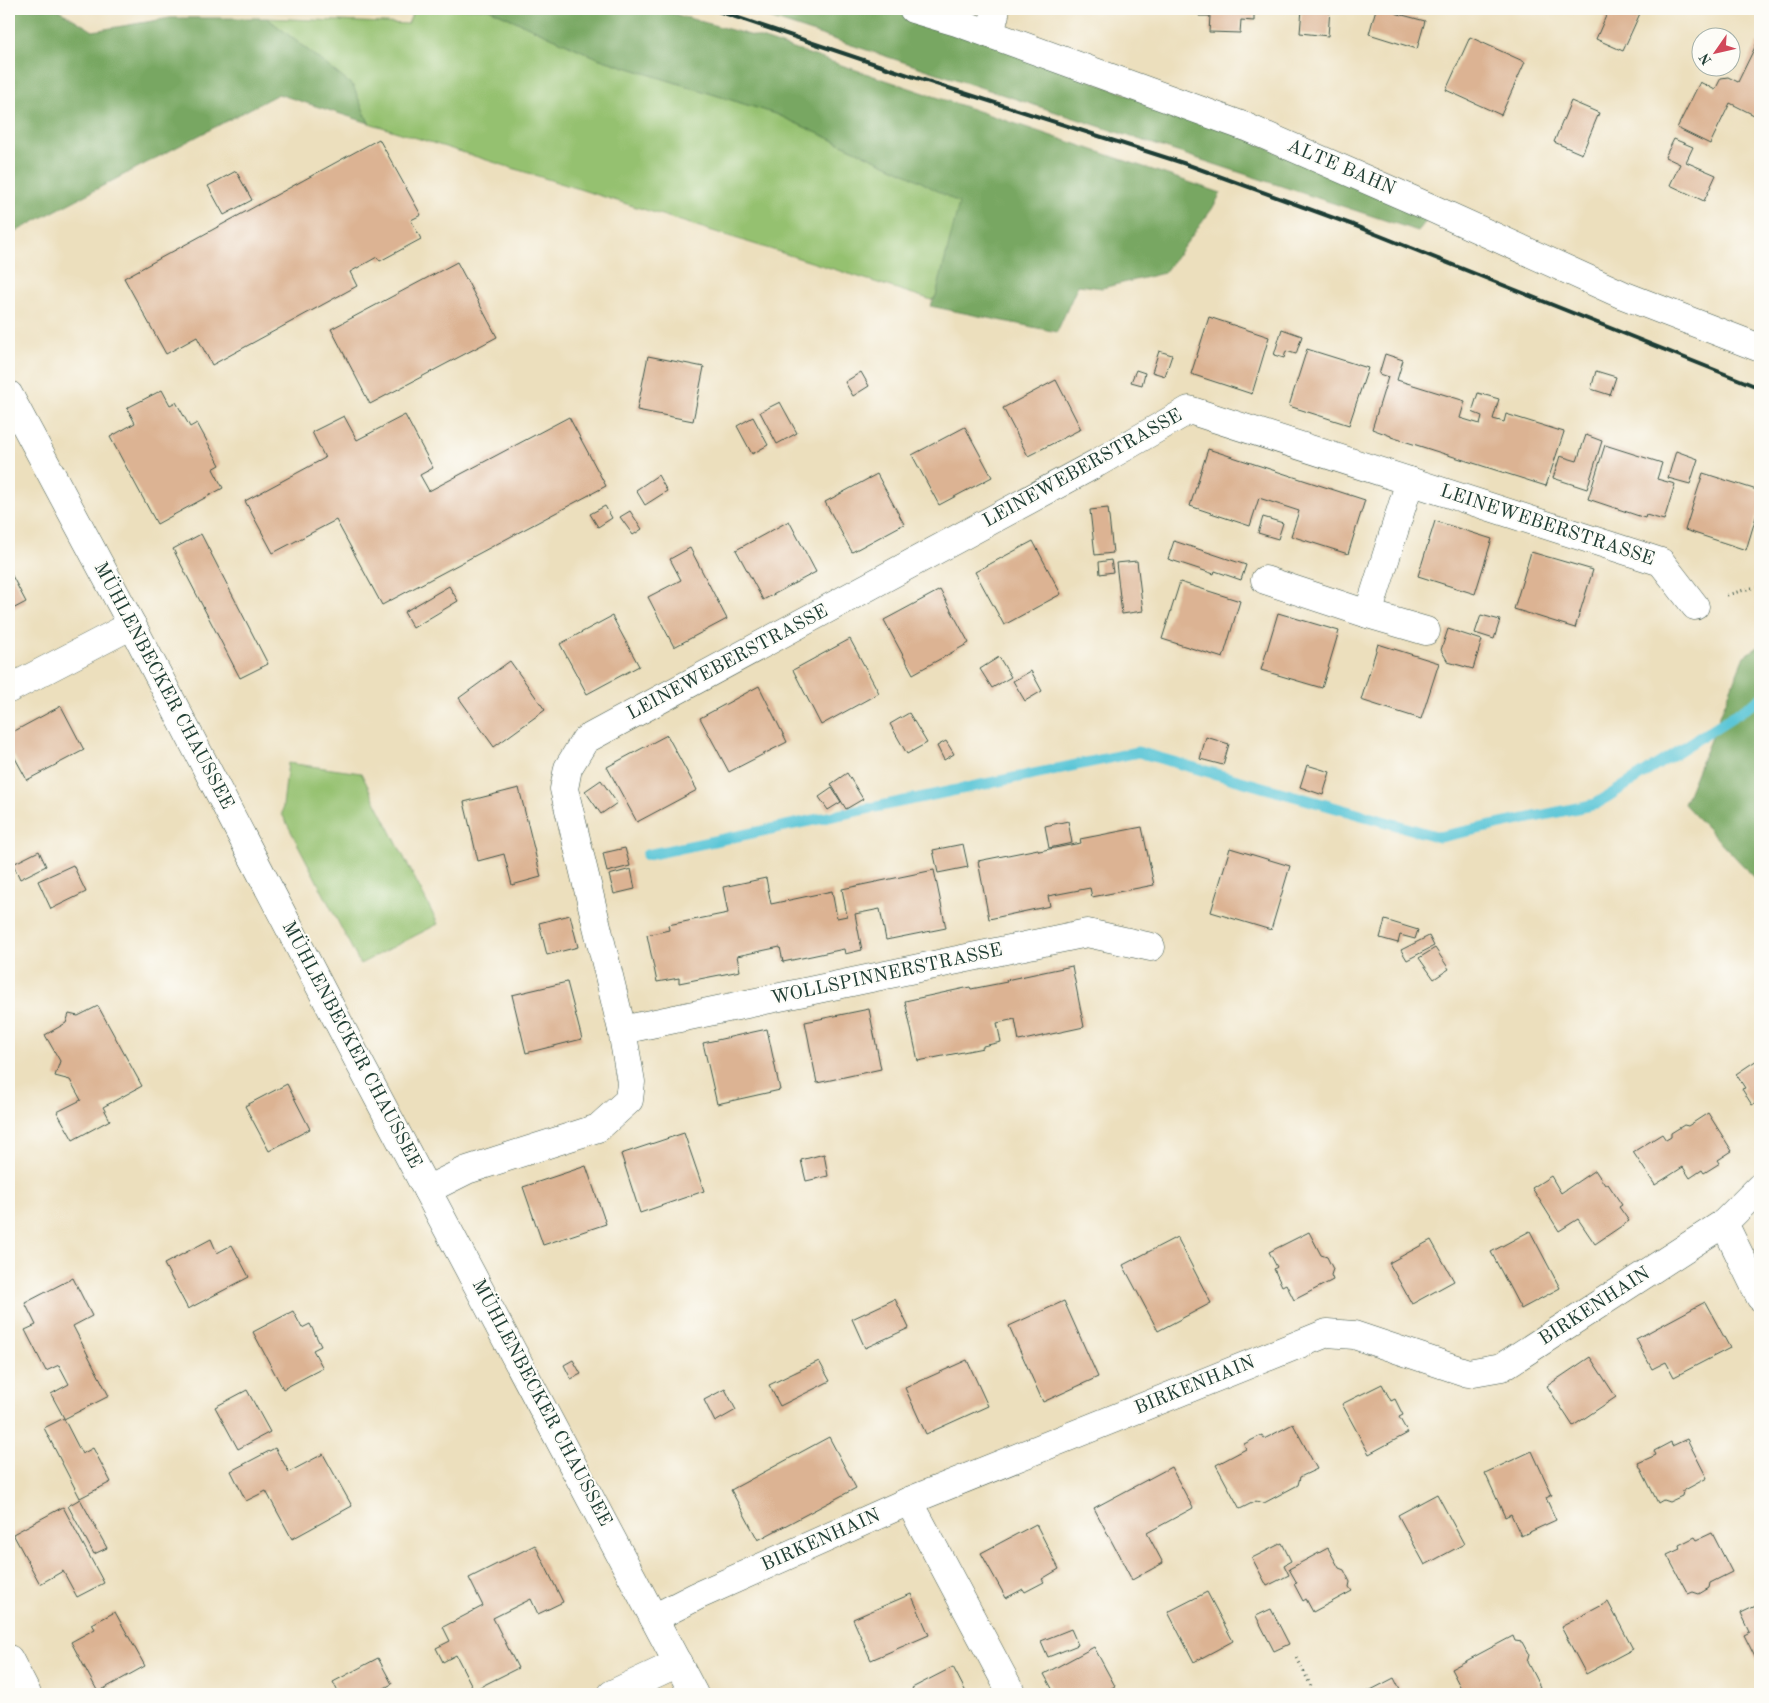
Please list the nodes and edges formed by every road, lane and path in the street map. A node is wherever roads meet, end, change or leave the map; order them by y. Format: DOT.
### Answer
graph roads {
  1 [pos="914,9"];
  2 [pos="992,22"];
  3 [pos="1760,348"];
  4 [pos="9,395"];
  5 [pos="1410,481"];
  6 [pos="1265,580"];
  7 [pos="1695,606"];
  8 [pos="1368,614"];
  9 [pos="132,625"];
  10 [pos="1426,631"];
  11 [pos="9,689"];
  12 [pos="1151,947"];
  13 [pos="622,1030"];
  14 [pos="1760,1188"];
  15 [pos="427,1190"];
  16 [pos="1724,1223"];
  17 [pos="1760,1297"];
  18 [pos="909,1501"];
  19 [pos="654,1618"];
  20 [pos="1297,1658"];
  21 [pos="9,1659"];
  22 [pos="678,1663"];
  23 [pos="27,1694"];
  24 [pos="612,1694"];
  25 [pos="694,1694"];
  26 [pos="1012,1694"];
  27 [pos="1315,1694"];
  1 -- 2 [label="street, ALTE BAHN"];
  2 -- 3 [label="street, ALTE BAHN"];
  4 -- 9 [label="street, MÜHLENBECKER CHAUSSEE"];
  5 -- 7 [label="street, LEINEWEBERSTRASSE"];
  5 -- 8 [label="street"];
  5 -- 13 [label="street, LEINEWEBERSTRASSE"];
  6 -- 8 [label="street"];
  8 -- 10 [label="street"];
  9 -- 11 [label="street"];
  9 -- 15 [label="street, MÜHLENBECKER CHAUSSEE"];
  12 -- 13 [label="street, WOLLSPINNERSTRASSE"];
  13 -- 15 [label="street, LEINEWEBERSTRASSE"];
  14 -- 16 [label="street, BIRKENHAIN"];
  15 -- 19 [label="street, MÜHLENBECKER CHAUSSEE"];
  16 -- 17 [label="street"];
  16 -- 18 [label="street, BIRKENHAIN"];
  18 -- 19 [label="street, BIRKENHAIN"];
  18 -- 26 [label="street"];
  19 -- 22 [label="street, MÜHLENBECKER CHAUSSEE"];
  20 -- 27 [label="path"];
  21 -- 23 [label="street"];
  22 -- 24 [label="street"];
  22 -- 25 [label="street, MÜHLENBECKER CHAUSSEE"];
}
